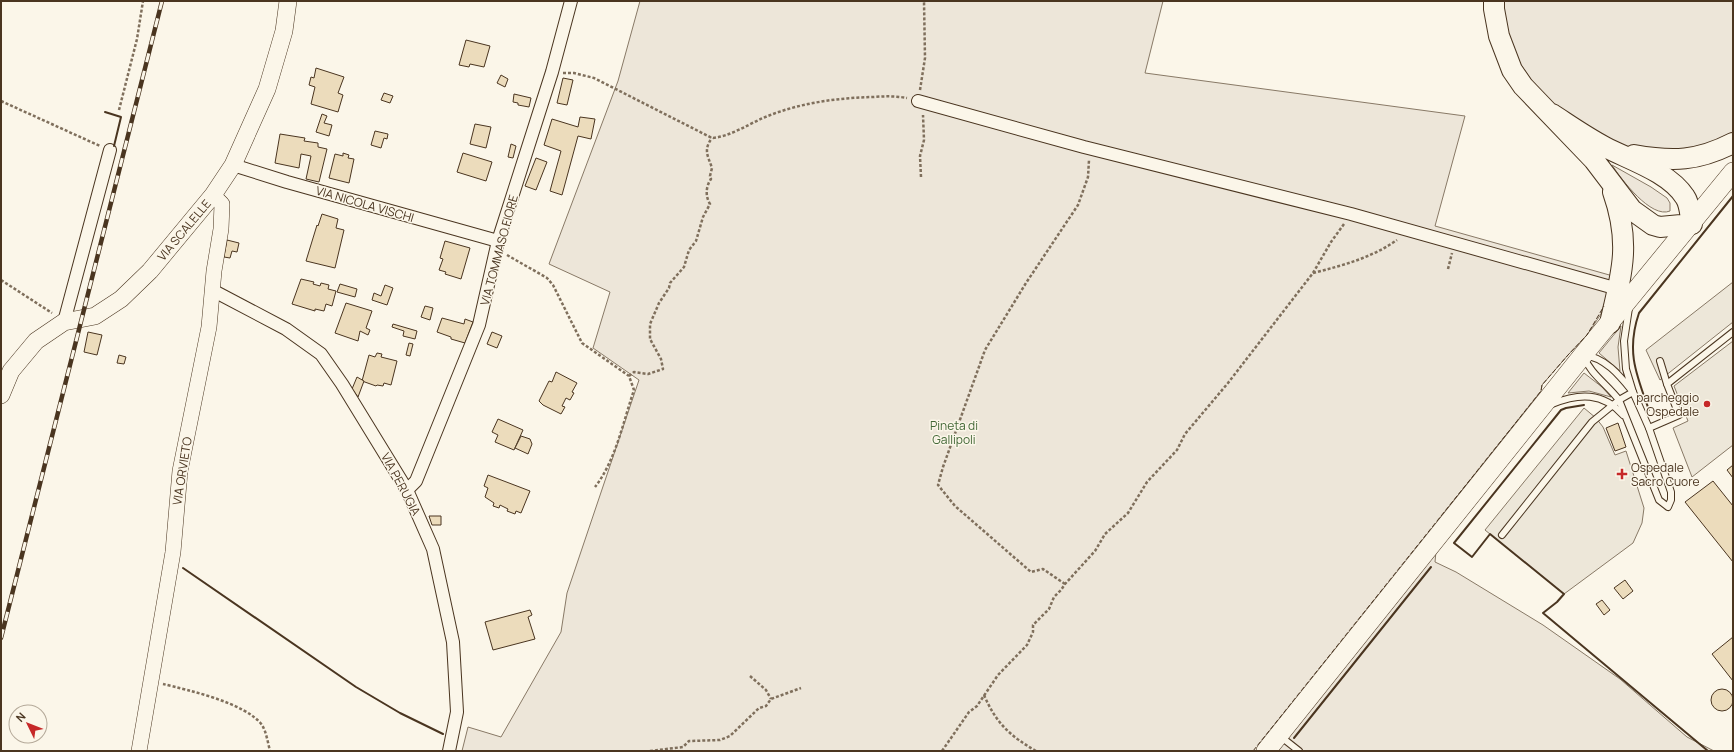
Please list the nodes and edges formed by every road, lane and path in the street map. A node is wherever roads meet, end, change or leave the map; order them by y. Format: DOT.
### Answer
graph roads {
  1 [pos="143,1"];
  2 [pos="288,1"];
  3 [pos="571,1"];
  4 [pos="924,1"];
  5 [pos="1494,1"];
  6 [pos="574,73"];
  7 [pos="1,101"];
  8 [pos="921,102"];
  9 [pos="119,110"];
  10 [pos="1552,114"];
  11 [pos="712,138"];
  12 [pos="1733,143"];
  13 [pos="1603,146"];
  14 [pos="1084,147"];
  15 [pos="110,150"];
  16 [pos="233,165"];
  17 [pos="1733,172"];
  18 [pos="922,177"];
  19 [pos="1610,182"];
  20 [pos="213,195"];
  21 [pos="1351,214"];
  22 [pos="1692,224"];
  23 [pos="1411,231"];
  24 [pos="497,245"];
  25 [pos="1313,273"];
  26 [pos="1,280"];
  27 [pos="212,290"];
  28 [pos="1624,294"];
  29 [pos="64,322"];
  30 [pos="1610,323"];
  31 [pos="1733,332"];
  32 [pos="1583,355"];
  33 [pos="1660,361"];
  34 [pos="629,376"];
  35 [pos="1667,384"];
  36 [pos="1633,392"];
  37 [pos="1,395"];
  38 [pos="1619,400"];
  39 [pos="1614,404"];
  40 [pos="1541,408"];
  41 [pos="1628,420"];
  42 [pos="1649,428"];
  43 [pos="595,487"];
  44 [pos="407,490"];
  45 [pos="1502,535"];
  46 [pos="1065,584"];
  47 [pos="750,676"];
  48 [pos="151,682"];
  49 [pos="801,688"];
  50 [pos="984,694"];
  51 [pos="771,699"];
  52 [pos="1279,735"];
  53 [pos="683,747"];
  54 [pos="139,751"];
  55 [pos="270,751"];
  56 [pos="449,751"];
  57 [pos="650,751"];
  58 [pos="681,751"];
  59 [pos="942,751"];
  60 [pos="1036,751"];
  61 [pos="1266,751"];
  62 [pos="1299,751"];
  1 -- 9 [label="path"];
  2 -- 16 [label="main road, VIA SCALELLE"];
  3 -- 24 [label="street, VIA TOMMASO FIORE"];
  4 -- 8 [label="path"];
  5 -- 10 [label="highway"];
  6 -- 11 [label="path"];
  7 -- 15 [label="path"];
  8 -- 11 [label="path"];
  8 -- 14 [label="street"];
  8 -- 18 [label="path"];
  10 -- 13 [label="highway"];
  10 -- 19 [label="highway"];
  11 -- 34 [label="path"];
  12 -- 13 [label="highway"];
  13 -- 22 [label="highway"];
  14 -- 21 [label="street"];
  14 -- 46 [label="path"];
  15 -- 29 [label="street"];
  16 -- 20 [label="main road, VIA SCALELLE"];
  16 -- 24 [label="street, VIA NICOLA VISCHI"];
  17 -- 22 [label="main road"];
  19 -- 22 [label="highway"];
  19 -- 28 [label="highway"];
  20 -- 27 [label="street, VIA ORVIETO"];
  20 -- 29 [label="main road, VIA SCALELLE"];
  21 -- 23 [label="street"];
  21 -- 25 [label="path"];
  22 -- 28 [label="main road"];
  23 -- 25 [label="path"];
  23 -- 28 [label="street"];
  24 -- 34 [label="path"];
  24 -- 44 [label="street, VIA TOMMASO FIORE"];
  25 -- 46 [label="path"];
  26 -- 29 [label="path"];
  27 -- 44 [label="street, VIA PERUGIA"];
  27 -- 48 [label="street, VIA ORVIETO"];
  28 -- 30 [label="highway"];
  28 -- 36 [label="lane"];
  29 -- 37 [label="main road, VIA SCALELLE"];
  30 -- 32 [label="main road"];
  31 -- 35 [label="lane"];
  32 -- 36 [label="lane"];
  32 -- 38 [label="lane"];
  32 -- 40 [label="main road"];
  33 -- 35 [label="lane"];
  34 -- 43 [label="path"];
  35 -- 42 [label="lane"];
  36 -- 38 [label="lane"];
  36 -- 42 [label="lane"];
  38 -- 39 [label="lane"];
  38 -- 41 [label="lane"];
  39 -- 40 [label="lane"];
  39 -- 41 [label="lane"];
  39 -- 45 [label="lane"];
  40 -- 52 [label="main road"];
  41 -- 42 [label="lane"];
  44 -- 56 [label="street, VIA PERUGIA"];
  46 -- 50 [label="path"];
  47 -- 51 [label="path"];
  48 -- 54 [label="street, VIA ORVIETO"];
  48 -- 55 [label="path"];
  49 -- 51 [label="path"];
  50 -- 59 [label="path"];
  50 -- 60 [label="path"];
  51 -- 53 [label="path"];
  52 -- 61 [label="main road"];
  52 -- 62 [label="lane"];
  53 -- 57 [label="path"];
  53 -- 58 [label="path"];
}
